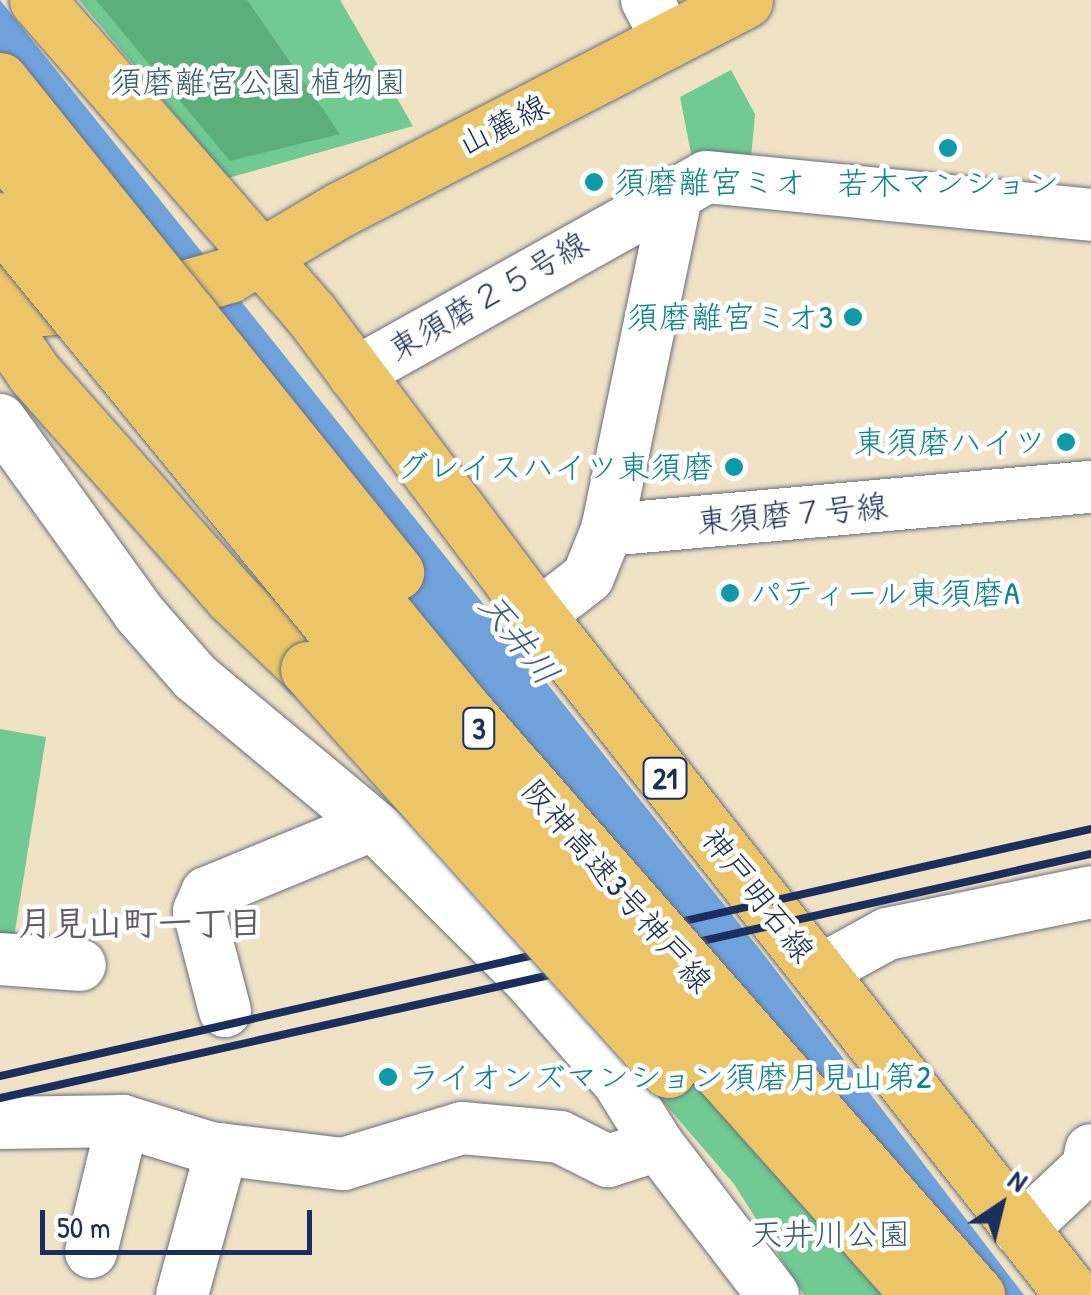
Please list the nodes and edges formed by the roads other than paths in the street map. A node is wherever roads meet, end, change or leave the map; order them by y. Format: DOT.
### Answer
graph roads {
  1 [pos="37,0"];
  2 [pos="745,0"];
  3 [pos="658,20"];
  4 [pos="0,80"];
  5 [pos="0,145"];
  6 [pos="677,194"];
  7 [pos="1091,215"];
  8 [pos="0,220"];
  9 [pos="246,266"];
  10 [pos="0,293"];
  11 [pos="0,323"];
  12 [pos="354,374"];
  13 [pos="0,420"];
  14 [pos="1091,487"];
  15 [pos="607,530"];
  16 [pos="538,616"];
  17 [pos="372,825"];
  18 [pos="1091,892"];
  19 [pos="630,902"];
  20 [pos="0,959"];
  21 [pos="80,965"];
  22 [pos="818,972"];
  23 [pos="225,1011"];
  24 [pos="123,1122"];
  25 [pos="0,1123"];
  26 [pos="658,1145"];
  27 [pos="222,1149"];
  28 [pos="1090,1161"];
  29 [pos="1020,1231"];
  30 [pos="91,1252"];
  31 [pos="182,1295"];
  32 [pos="773,1295"];
  33 [pos="900,1295"];
  34 [pos="919,1295"];
  35 [pos="977,1295"];
  36 [pos="1073,1295"];
  1 -- 9 [label="main road, 神戸明石線 / 21"];
  2 -- 3 [label="main road, 山麓線"];
  3 -- 9 [label="main road, 山麓線"];
  4 -- 19 [label="main road, bridge"];
  5 -- 19 [label="main road, 阪神高速3号神戸線 / 3, bridge"];
  6 -- 7 [label="street, 東須磨２５号線"];
  6 -- 12 [label="street, 東須磨２５号線"];
  6 -- 15 [label="street"];
  8 -- 34 [label="main road, 阪神高速3号神戸線 / 3, bridge"];
  9 -- 10 [label="main road"];
  9 -- 12 [label="main road, 神戸明石線 / 21"];
  11 -- 33 [label="main road, bridge"];
  12 -- 16 [label="main road, 神戸明石線 / 21"];
  13 -- 17 [label="street"];
  14 -- 15 [label="street, 東須磨７号線"];
  15 -- 16 [label="street"];
  16 -- 22 [label="main road, 神戸明石線 / 21"];
  17 -- 23 [label="street"];
  17 -- 26 [label="street"];
  18 -- 22 [label="street"];
  19 -- 35 [label="main road, 阪神高速3号神戸線 / 3, bridge"];
  20 -- 21 [label="street"];
  22 -- 29 [label="main road, 神戸明石線 / 21"];
  24 -- 25 [label="street"];
  24 -- 27 [label="street"];
  24 -- 30 [label="street"];
  26 -- 27 [label="street"];
  26 -- 32 [label="street"];
  27 -- 31 [label="street"];
  28 -- 29 [label="street"];
  29 -- 36 [label="main road, 神戸明石線 / 21"];
}
